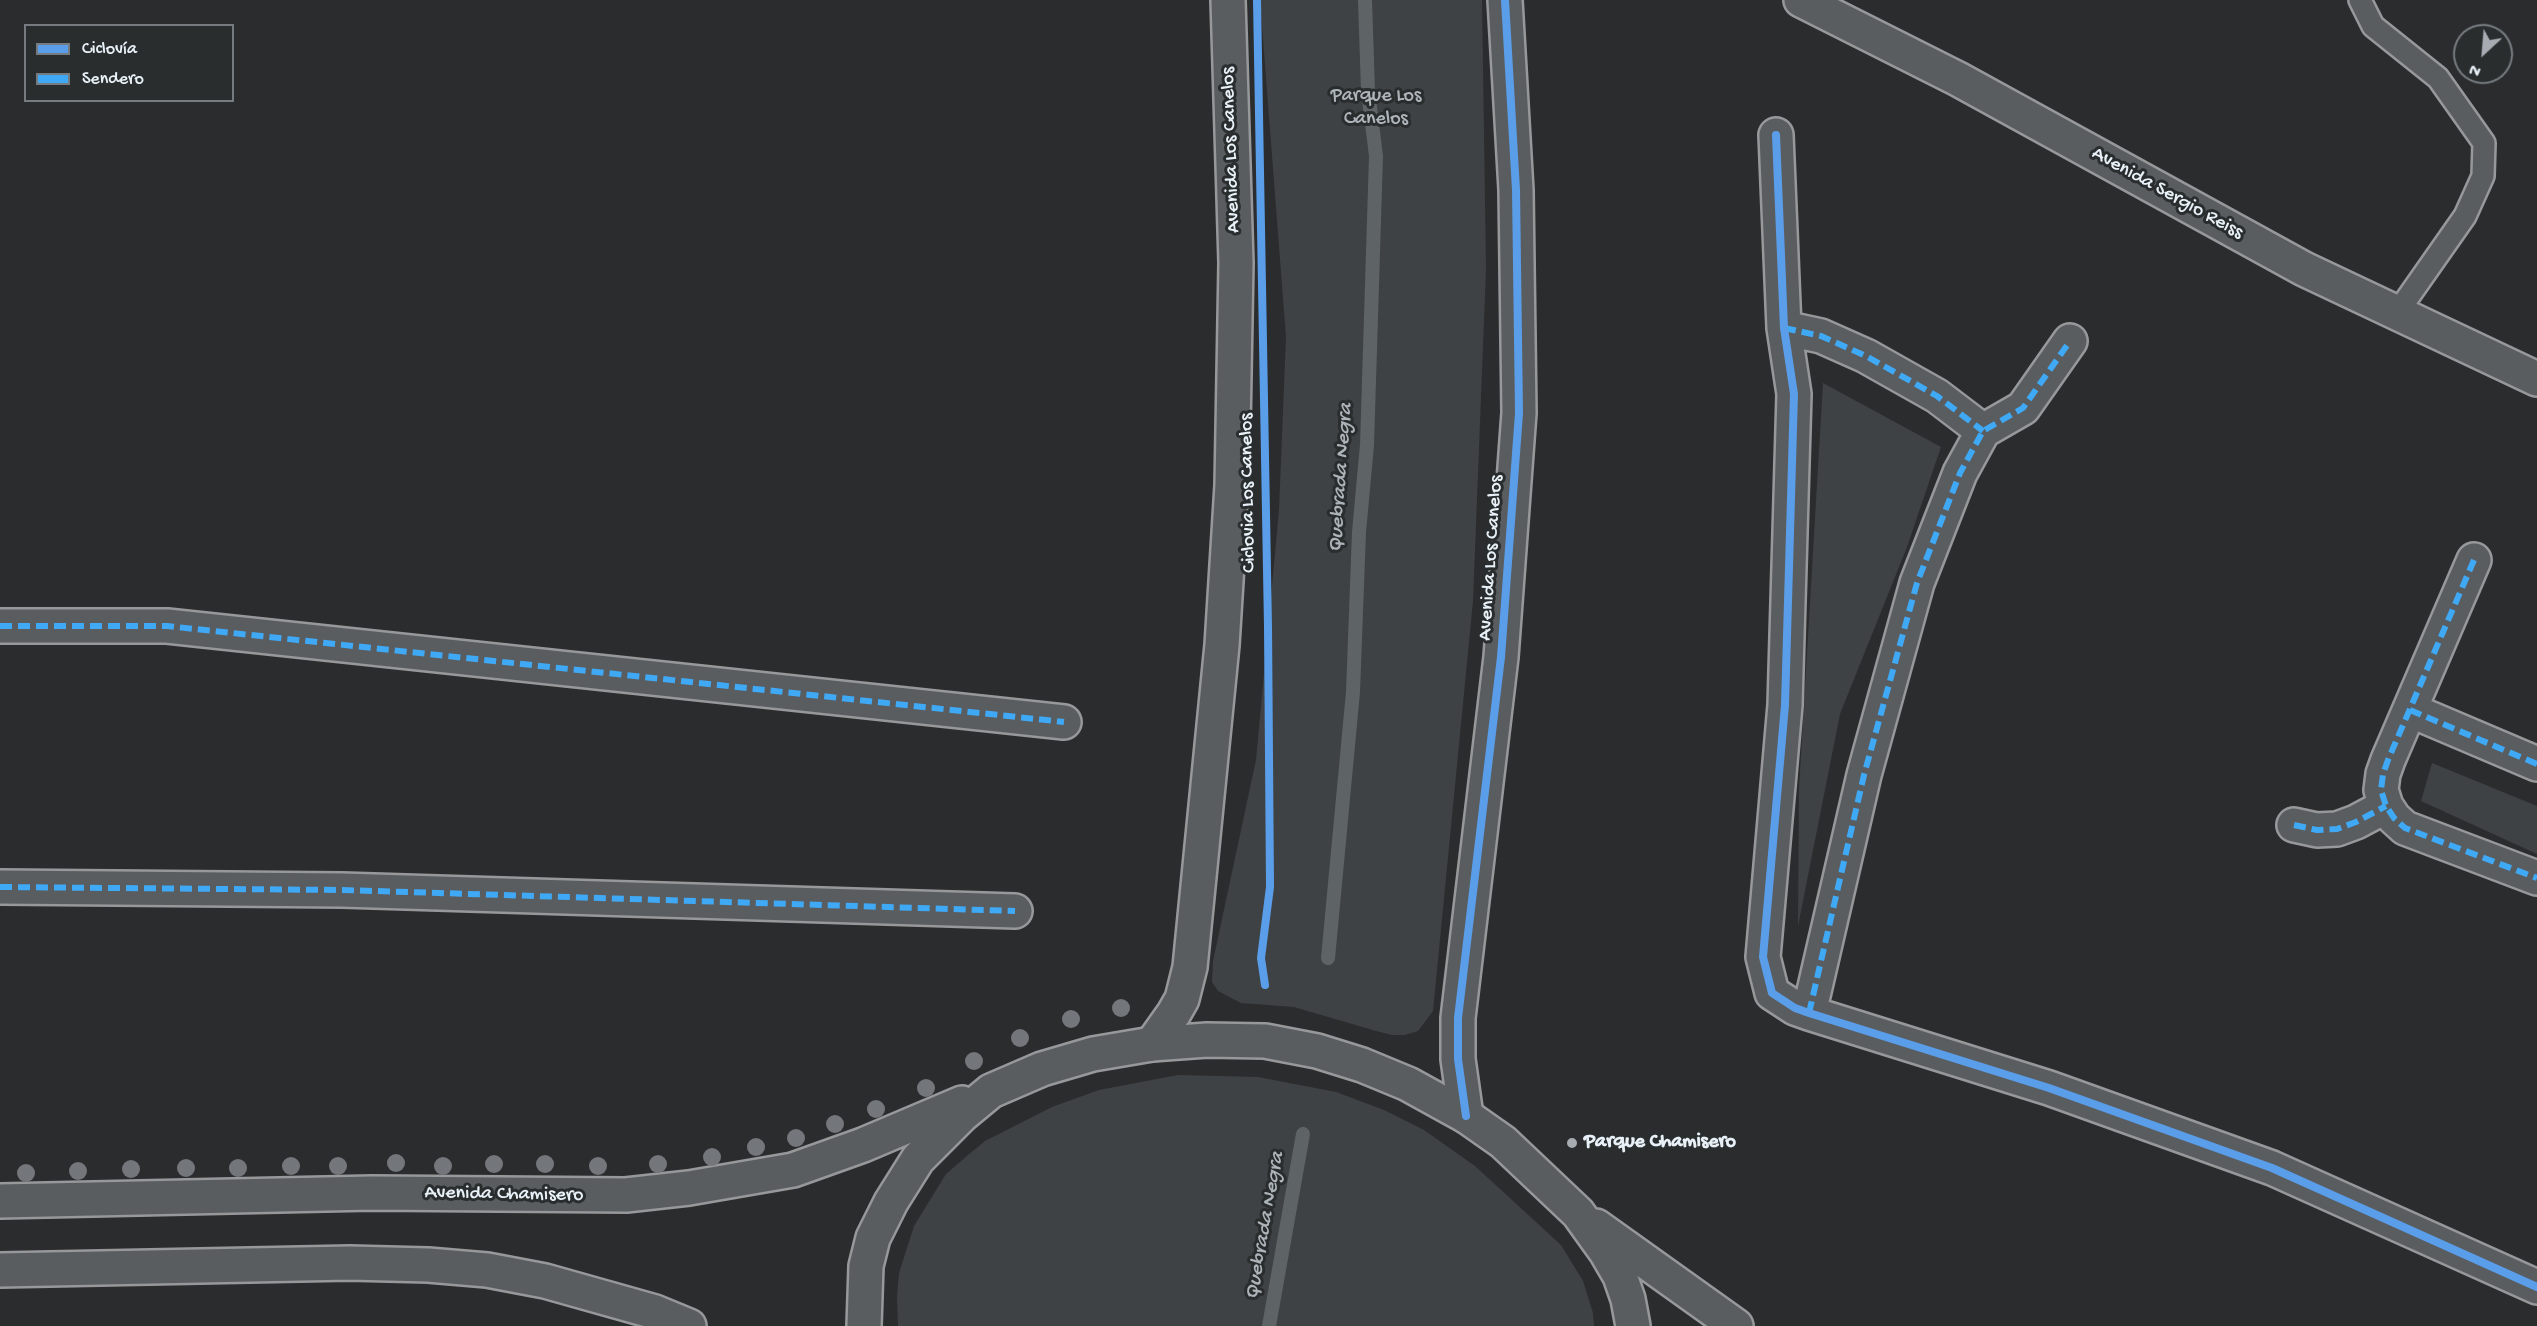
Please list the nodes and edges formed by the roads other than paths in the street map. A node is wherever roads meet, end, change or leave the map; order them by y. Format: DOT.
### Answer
graph roads {
  1 [pos="1228,0"];
  2 [pos="1504,0"];
  3 [pos="1802,0"];
  4 [pos="2360,0"];
  5 [pos="1776,135"];
  6 [pos="2397,313"];
  7 [pos="1784,328"];
  8 [pos="2070,341"];
  9 [pos="2537,379"];
  10 [pos="1983,431"];
  11 [pos="2474,560"];
  12 [pos="0,626"];
  13 [pos="2410,710"];
  14 [pos="1064,722"];
  15 [pos="2537,764"];
  16 [pos="2386,806"];
  17 [pos="2294,825"];
  18 [pos="2537,878"];
  19 [pos="0,887"];
  20 [pos="1016,911"];
  21 [pos="1809,1013"];
  22 [pos="1152,1044"];
  23 [pos="991,1091"];
  24 [pos="1466,1116"];
  25 [pos="0,1201"];
  26 [pos="1578,1213"];
  27 [pos="0,1270"];
  28 [pos="2537,1287"];
  29 [pos="689,1326"];
  30 [pos="864,1326"];
  31 [pos="1633,1326"];
  32 [pos="1736,1326"];
  1 -- 22 [label="street, Avenida Los Canelos"];
  2 -- 24 [label="street, Avenida Los Canelos"];
  3 -- 6 [label="street, Avenida Sergio Reiss"];
  4 -- 6 [label="lane"];
  5 -- 7 [label="street"];
  6 -- 9 [label="street, Avenida Sergio Reiss"];
  7 -- 10 [label="street"];
  7 -- 21 [label="street"];
  8 -- 10 [label="street"];
  10 -- 21 [label="street"];
  11 -- 13 [label="street"];
  12 -- 14 [label="street"];
  13 -- 15 [label="street"];
  13 -- 16 [label="street"];
  16 -- 17 [label="street"];
  16 -- 18 [label="street"];
  19 -- 20 [label="street"];
  21 -- 28 [label="street"];
  22 -- 23 [label="street, Avenida Chamisero"];
  22 -- 24 [label="street, Avenida Chamisero"];
  23 -- 25 [label="street, Avenida Chamisero"];
  23 -- 30 [label="street"];
  24 -- 26 [label="street, Avenida Chamisero"];
  26 -- 31 [label="street"];
  26 -- 32 [label="street"];
  27 -- 29 [label="street"];
}
